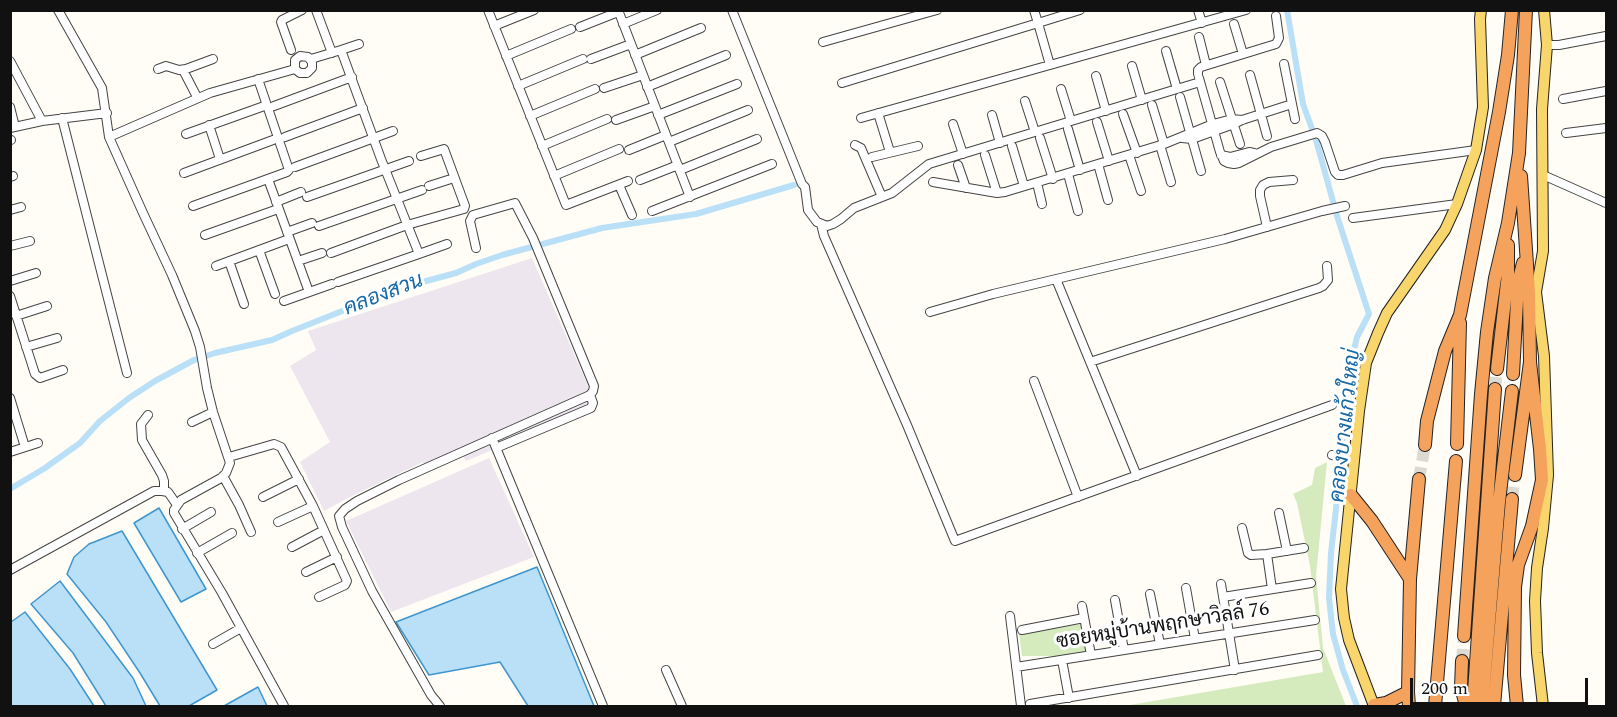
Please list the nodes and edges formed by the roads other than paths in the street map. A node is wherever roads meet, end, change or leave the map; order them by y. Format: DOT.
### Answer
graph roads {
  1 [pos="58,10"];
  2 [pos="302,10"];
  3 [pos="316,10"];
  4 [pos="488,10"];
  5 [pos="534,10"];
  6 [pos="657,10"];
  7 [pos="732,10"];
  8 [pos="937,10"];
  9 [pos="1034,10"];
  10 [pos="1080,10"];
  11 [pos="1198,10"];
  12 [pos="1246,10"];
  13 [pos="1481,10"];
  14 [pos="1512,10"];
  15 [pos="1526,10"];
  16 [pos="1544,10"];
  17 [pos="618,11"];
  18 [pos="1276,16"];
  19 [pos="1038,23"];
  20 [pos="1202,23"];
  21 [pos="623,24"];
  22 [pos="1234,24"];
  23 [pos="494,26"];
  24 [pos="701,28"];
  25 [pos="1606,36"];
  26 [pos="1199,37"];
  27 [pos="823,42"];
  28 [pos="359,44"];
  29 [pos="631,44"];
  30 [pos="1546,45"];
  31 [pos="291,50"];
  32 [pos="1166,51"];
  33 [pos="337,52"];
  34 [pos="1243,54"];
  35 [pos="635,55"];
  36 [pos="726,55"];
  37 [pos="506,56"];
  38 [pos="213,59"];
  39 [pos="10,61"];
  40 [pos="1284,64"];
  41 [pos="1050,65"];
  42 [pos="1206,65"];
  43 [pos="1131,66"];
  44 [pos="158,69"];
  45 [pos="183,70"];
  46 [pos="643,75"];
  47 [pos="1250,75"];
  48 [pos="1096,76"];
  49 [pos="352,77"];
  50 [pos="1199,78"];
  51 [pos="258,79"];
  52 [pos="1220,82"];
  53 [pos="842,83"];
  54 [pos="737,84"];
  55 [pos="518,86"];
  56 [pos="647,87"];
  57 [pos="1061,88"];
  58 [pos="1606,92"];
  59 [pos="1178,93"];
  60 [pos="197,97"];
  61 [pos="1563,99"];
  62 [pos="1142,100"];
  63 [pos="1025,101"];
  64 [pos="1152,105"];
  65 [pos="1292,105"];
  66 [pos="270,106"];
  67 [pos="655,106"];
  68 [pos="10,107"];
  69 [pos="363,108"];
  70 [pos="748,110"];
  71 [pos="1106,111"];
  72 [pos="107,113"];
  73 [pos="878,113"];
  74 [pos="1124,114"];
  75 [pos="1260,114"];
  76 [pos="658,115"];
  77 [pos="992,115"];
  78 [pos="530,116"];
  79 [pos="62,118"];
  80 [pos="861,118"];
  81 [pos="1295,119"];
  82 [pos="42,121"];
  83 [pos="1236,121"];
  84 [pos="1096,122"];
  85 [pos="953,124"];
  86 [pos="209,125"];
  87 [pos="1070,125"];
  88 [pos="1214,127"];
  89 [pos="13,128"];
  90 [pos="1606,128"];
  91 [pos="393,131"];
  92 [pos="186,134"];
  93 [pos="1566,134"];
  94 [pos="1037,135"];
  95 [pos="1191,136"];
  96 [pos="1267,136"];
  97 [pos="109,137"];
  98 [pos="285,137"];
  99 [pos="373,138"];
  100 [pos="667,139"];
  101 [pos="757,139"];
  102 [pos="273,140"];
  103 [pos="1000,143"];
  104 [pos="1162,144"];
  105 [pos="1240,144"];
  106 [pos="855,145"];
  107 [pos="542,146"];
  108 [pos="918,146"];
  109 [pos="1012,146"];
  110 [pos="1520,147"];
  111 [pos="619,148"];
  112 [pos="629,150"];
  113 [pos="1476,150"];
  114 [pos="890,152"];
  115 [pos="963,154"];
  116 [pos="1133,154"];
  117 [pos="985,155"];
  118 [pos="421,156"];
  119 [pos="872,157"];
  120 [pos="220,159"];
  121 [pos="410,161"];
  122 [pos="1109,161"];
  123 [pos="772,164"];
  124 [pos="1098,164"];
  125 [pos="958,165"];
  126 [pos="295,167"];
  127 [pos="679,167"];
  128 [pos="385,169"];
  129 [pos="1080,170"];
  130 [pos="1202,171"];
  131 [pos="184,173"];
  132 [pos="1068,174"];
  133 [pos="1543,175"];
  134 [pos="554,176"];
  135 [pos="454,178"];
  136 [pos="268,179"];
  137 [pos="1053,179"];
  138 [pos="640,180"];
  139 [pos="1293,180"];
  140 [pos="933,182"];
  141 [pos="1172,182"];
  142 [pos="1037,183"];
  143 [pos="1024,186"];
  144 [pos="966,188"];
  145 [pos="1141,191"];
  146 [pos="997,193"];
  147 [pos="690,196"];
  148 [pos="882,197"];
  149 [pos="397,200"];
  150 [pos="1108,200"];
  151 [pos="1606,203"];
  152 [pos="1042,204"];
  153 [pos="1458,204"];
  154 [pos="277,205"];
  155 [pos="194,206"];
  156 [pos="21,207"];
  157 [pos="1343,207"];
  158 [pos="10,210"];
  159 [pos="652,211"];
  160 [pos="1078,211"];
  161 [pos="632,215"];
  162 [pos="1353,218"];
  163 [pos="1508,223"];
  164 [pos="821,224"];
  165 [pos="407,225"];
  166 [pos="1267,227"];
  167 [pos="205,235"];
  168 [pos="288,235"];
  169 [pos="30,241"];
  170 [pos="447,244"];
  171 [pos="10,246"];
  172 [pos="476,248"];
  173 [pos="259,250"];
  174 [pos="1525,253"];
  175 [pos="419,254"];
  176 [pos="229,261"];
  177 [pos="298,261"];
  178 [pos="216,266"];
  179 [pos="1327,266"];
  180 [pos="36,273"];
  181 [pos="1056,279"];
  182 [pos="10,281"];
  183 [pos="309,292"];
  184 [pos="275,294"];
  185 [pos="10,296"];
  186 [pos="284,301"];
  187 [pos="244,304"];
  188 [pos="47,306"];
  189 [pos="930,312"];
  190 [pos="1460,315"];
  191 [pos="16,316"];
  192 [pos="57,338"];
  193 [pos="26,347"];
  194 [pos="1090,362"];
  195 [pos="1530,362"];
  196 [pos="1497,369"];
  197 [pos="63,370"];
  198 [pos="127,373"];
  199 [pos="1513,374"];
  200 [pos="1034,381"];
  201 [pos="1495,389"];
  202 [pos="1512,391"];
  203 [pos="590,395"];
  204 [pos="10,398"];
  205 [pos="1332,405"];
  206 [pos="213,412"];
  207 [pos="148,415"];
  208 [pos="13,418"];
  209 [pos="192,422"];
  210 [pos="492,438"];
  211 [pos="38,443"];
  212 [pos="1457,444"];
  213 [pos="1425,445"];
  214 [pos="25,447"];
  215 [pos="496,448"];
  216 [pos="10,452"];
  217 [pos="1332,455"];
  218 [pos="229,457"];
  219 [pos="1355,459"];
  220 [pos="1456,461"];
  221 [pos="1515,475"];
  222 [pos="223,476"];
  223 [pos="1137,476"];
  224 [pos="1419,478"];
  225 [pos="299,479"];
  226 [pos="164,491"];
  227 [pos="1351,495"];
  228 [pos="263,497"];
  229 [pos="1078,497"];
  230 [pos="1512,499"];
  231 [pos="177,505"];
  232 [pos="313,506"];
  233 [pos="211,512"];
  234 [pos="1279,513"];
  235 [pos="278,522"];
  236 [pos="1242,528"];
  237 [pos="182,529"];
  238 [pos="324,530"];
  239 [pos="250,532"];
  240 [pos="232,533"];
  241 [pos="292,547"];
  242 [pos="1305,548"];
  243 [pos="1287,551"];
  244 [pos="197,554"];
  245 [pos="1267,554"];
  246 [pos="337,557"];
  247 [pos="10,570"];
  248 [pos="306,572"];
  249 [pos="1410,579"];
  250 [pos="1311,583"];
  251 [pos="1221,584"];
  252 [pos="1186,588"];
  253 [pos="1272,589"];
  254 [pos="1150,594"];
  255 [pos="319,597"];
  256 [pos="1223,597"];
  257 [pos="1114,600"];
  258 [pos="1082,606"];
  259 [pos="1010,616"];
  260 [pos="1084,618"];
  261 [pos="1315,620"];
  262 [pos="241,628"];
  263 [pos="1022,630"];
  264 [pos="1229,634"];
  265 [pos="1464,636"];
  266 [pos="1195,639"];
  267 [pos="213,644"];
  268 [pos="1160,644"];
  269 [pos="1124,650"];
  270 [pos="1091,655"];
  271 [pos="1318,655"];
  272 [pos="1062,660"];
  273 [pos="1462,661"];
  274 [pos="1016,667"];
  275 [pos="666,670"];
  276 [pos="1235,670"];
  277 [pos="1408,692"];
  278 [pos="1069,698"];
  279 [pos="1030,704"];
  280 [pos="284,706"];
  281 [pos="440,706"];
  282 [pos="603,706"];
  283 [pos="681,706"];
  284 [pos="1021,706"];
  285 [pos="1374,706"];
  286 [pos="1409,706"];
  287 [pos="1436,706"];
  288 [pos="1466,706"];
  289 [pos="1473,706"];
  290 [pos="1482,706"];
  291 [pos="1494,706"];
  292 [pos="1517,706"];
  293 [pos="1544,706"];
  1 -- 72 [label="street"];
  2 -- 31 [label="street"];
  3 -- 33 [label="street"];
  4 -- 23 [label="street"];
  5 -- 23 [label="street"];
  6 -- 21 [label="street"];
  7 -- 164 [label="street"];
  8 -- 27 [label="street"];
  9 -- 19 [label="street"];
  10 -- 19 [label="street"];
  11 -- 20 [label="street"];
  12 -- 20 [label="street"];
  13 -- 113 [label="main road"];
  14 -- 190 [label="highway"];
  15 -- 110 [label="highway"];
  16 -- 30 [label="main road"];
  17 -- 21 [label="street"];
  17 -- 37 [label="street"];
  18 -- 34 [label="street"];
  19 -- 41 [label="street"];
  19 -- 53 [label="street"];
  20 -- 41 [label="street"];
  21 -- 29 [label="street"];
  22 -- 34 [label="street"];
  23 -- 37 [label="street"];
  24 -- 35 [label="street"];
  25 -- 30 [label="street"];
  26 -- 42 [label="street"];
  28 -- 33 [label="street"];
  29 -- 35 [label="street"];
  29 -- 55 [label="street"];
  30 -- 133 [label="main road"];
  32 -- 59 [label="street"];
  33 -- 49 [label="street"];
  33 -- 51 [label="street"];
  34 -- 42 [label="street"];
  35 -- 46 [label="street"];
  36 -- 56 [label="street"];
  37 -- 55 [label="street"];
  38 -- 45 [label="street"];
  39 -- 82 [label="street"];
  40 -- 65 [label="street"];
  41 -- 73 [label="street"];
  42 -- 50 [label="street"];
  43 -- 62 [label="street"];
  44 -- 45 [label="street"];
  45 -- 60 [label="street"];
  46 -- 56 [label="street"];
  46 -- 78 [label="street"];
  47 -- 75 [label="street"];
  48 -- 71 [label="street"];
  49 -- 66 [label="street"];
  49 -- 69 [label="street"];
  50 -- 59 [label="street"];
  50 -- 88 [label="street"];
  51 -- 60 [label="street"];
  51 -- 66 [label="street"];
  52 -- 83 [label="street"];
  54 -- 76 [label="street"];
  55 -- 78 [label="street"];
  56 -- 67 [label="street"];
  57 -- 87 [label="street"];
  58 -- 61 [label="street"];
  59 -- 62 [label="street"];
  59 -- 95 [label="street"];
  60 -- 97 [label="street"];
  62 -- 71 [label="street"];
  63 -- 94 [label="street"];
  64 -- 104 [label="street"];
  65 -- 75 [label="street"];
  65 -- 81 [label="street"];
  66 -- 86 [label="street"];
  66 -- 136 [label="street"];
  67 -- 76 [label="street"];
  67 -- 107 [label="street"];
  68 -- 89 [label="street"];
  69 -- 98 [label="street"];
  69 -- 99 [label="street"];
  70 -- 100 [label="street"];
  71 -- 87 [label="street"];
  72 -- 79 [label="street"];
  72 -- 97 [label="street"];
  73 -- 80 [label="street"];
  73 -- 114 [label="street"];
  74 -- 116 [label="street"];
  75 -- 83 [label="street"];
  75 -- 96 [label="street"];
  76 -- 100 [label="street"];
  77 -- 103 [label="street"];
  78 -- 107 [label="street"];
  79 -- 82 [label="street"];
  79 -- 198 [label="street"];
  82 -- 89 [label="street"];
  83 -- 88 [label="street"];
  83 -- 105 [label="street"];
  84 -- 122 [label="street"];
  85 -- 115 [label="street"];
  86 -- 92 [label="street"];
  86 -- 120 [label="street"];
  87 -- 94 [label="street"];
  87 -- 129 [label="street"];
  88 -- 95 [label="street"];
  88 -- 113 [label="street"];
  90 -- 93 [label="street"];
  91 -- 99 [label="street"];
  94 -- 103 [label="street"];
  94 -- 137 [label="street"];
  95 -- 104 [label="street"];
  95 -- 130 [label="street"];
  97 -- 206 [label="street"];
  99 -- 126 [label="street"];
  99 -- 128 [label="street"];
  100 -- 112 [label="street"];
  100 -- 127 [label="street"];
  101 -- 127 [label="street"];
  102 -- 120 [label="street"];
  103 -- 115 [label="street"];
  104 -- 116 [label="street"];
  104 -- 141 [label="street"];
  106 -- 148 [label="street"];
  107 -- 134 [label="street"];
  108 -- 114 [label="street"];
  109 -- 143 [label="street"];
  110 -- 163 [label="highway"];
  110 -- 174 [label="highway"];
  111 -- 134 [label="street"];
  113 -- 153 [label="main road"];
  114 -- 119 [label="street"];
  115 -- 148 [label="street"];
  116 -- 122 [label="street"];
  116 -- 145 [label="street"];
  117 -- 146 [label="street"];
  118 -- 135 [label="street"];
  120 -- 131 [label="street"];
  121 -- 128 [label="street"];
  122 -- 124 [label="street"];
  123 -- 147 [label="street"];
  124 -- 129 [label="street"];
  124 -- 150 [label="street"];
  125 -- 144 [label="street"];
  127 -- 138 [label="street"];
  127 -- 147 [label="street"];
  128 -- 149 [label="street"];
  128 -- 154 [label="street"];
  129 -- 132 [label="street"];
  132 -- 137 [label="street"];
  132 -- 160 [label="street"];
  133 -- 151 [label="street"];
  133 -- 293 [label="main road"];
  134 -- 161 [label="street"];
  135 -- 149 [label="street"];
  135 -- 165 [label="street"];
  136 -- 154 [label="street"];
  136 -- 155 [label="street"];
  137 -- 142 [label="street"];
  139 -- 166 [label="street"];
  140 -- 144 [label="street"];
  142 -- 143 [label="street"];
  142 -- 152 [label="street"];
  143 -- 146 [label="street"];
  144 -- 146 [label="street"];
  147 -- 159 [label="street"];
  148 -- 164 [label="street"];
  149 -- 165 [label="street"];
  149 -- 168 [label="street"];
  153 -- 162 [label="street"];
  153 -- 219 [label="main road"];
  154 -- 167 [label="street"];
  154 -- 168 [label="street"];
  156 -- 158 [label="street"];
  157 -- 166 [label="street"];
  163 -- 196 [label="highway"];
  163 -- 265 [label="highway"];
  164 -- 229 [label="street"];
  165 -- 175 [label="street"];
  165 -- 177 [label="street"];
  166 -- 181 [label="street"];
  168 -- 173 [label="street"];
  168 -- 177 [label="street"];
  169 -- 171 [label="street"];
  170 -- 175 [label="street"];
  172 -- 203 [label="street"];
  173 -- 176 [label="street"];
  173 -- 184 [label="street"];
  174 -- 195 [label="highway"];
  174 -- 199 [label="highway"];
  175 -- 183 [label="street"];
  176 -- 178 [label="street"];
  176 -- 187 [label="street"];
  177 -- 183 [label="street"];
  179 -- 194 [label="street"];
  180 -- 182 [label="street"];
  181 -- 189 [label="street"];
  181 -- 194 [label="street"];
  183 -- 186 [label="street"];
  185 -- 191 [label="street"];
  188 -- 191 [label="street"];
  190 -- 212 [label="highway"];
  190 -- 213 [label="highway"];
  191 -- 193 [label="street"];
  192 -- 193 [label="street"];
  193 -- 197 [label="street"];
  194 -- 223 [label="street"];
  195 -- 221 [label="highway"];
  195 -- 292 [label="highway"];
  200 -- 229 [label="street"];
  201 -- 289 [label="highway"];
  202 -- 290 [label="highway"];
  203 -- 210 [label="street"];
  203 -- 215 [label="street"];
  204 -- 208 [label="street"];
  205 -- 223 [label="street"];
  206 -- 209 [label="street"];
  206 -- 218 [label="street"];
  207 -- 226 [label="street"];
  208 -- 214 [label="street"];
  210 -- 215 [label="street"];
  210 -- 281 [label="street"];
  211 -- 214 [label="street"];
  214 -- 216 [label="street"];
  215 -- 282 [label="street"];
  217 -- 219 [label="street"];
  218 -- 222 [label="street"];
  218 -- 225 [label="street"];
  219 -- 227 [label="main road"];
  220 -- 287 [label="highway"];
  222 -- 231 [label="street"];
  222 -- 239 [label="street"];
  223 -- 229 [label="street"];
  224 -- 249 [label="highway"];
  225 -- 228 [label="street"];
  225 -- 232 [label="street"];
  226 -- 231 [label="street"];
  226 -- 247 [label="street"];
  227 -- 249 [label="highway"];
  227 -- 285 [label="main road"];
  230 -- 291 [label="highway"];
  231 -- 237 [label="street"];
  232 -- 235 [label="street"];
  232 -- 238 [label="street"];
  233 -- 237 [label="street"];
  234 -- 243 [label="street"];
  236 -- 245 [label="street"];
  237 -- 244 [label="street"];
  238 -- 241 [label="street"];
  238 -- 246 [label="street"];
  240 -- 244 [label="street"];
  242 -- 243 [label="street"];
  243 -- 245 [label="street"];
  244 -- 262 [label="street"];
  245 -- 253 [label="street"];
  246 -- 248 [label="street"];
  246 -- 255 [label="street"];
  249 -- 277 [label="highway"];
  250 -- 253 [label="street"];
  251 -- 256 [label="street"];
  252 -- 266 [label="street"];
  253 -- 256 [label="street"];
  254 -- 268 [label="street"];
  256 -- 264 [label="street"];
  257 -- 269 [label="street"];
  258 -- 260 [label="street"];
  259 -- 274 [label="street"];
  260 -- 263 [label="street"];
  260 -- 270 [label="street"];
  261 -- 264 [label="street, ซอยหมู่บ้านพฤกษาวิลล์ 76"];
  262 -- 267 [label="street"];
  262 -- 280 [label="street"];
  264 -- 266 [label="street, ซอยหมู่บ้านพฤกษาวิลล์ 76"];
  264 -- 276 [label="street"];
  266 -- 268 [label="street, ซอยหมู่บ้านพฤกษาวิลล์ 76"];
  268 -- 269 [label="street, ซอยหมู่บ้านพฤกษาวิลล์ 76"];
  269 -- 270 [label="street, ซอยหมู่บ้านพฤกษาวิลล์ 76"];
  270 -- 272 [label="street, ซอยหมู่บ้านพฤกษาวิลล์ 76"];
  271 -- 276 [label="street"];
  272 -- 274 [label="street, ซอยหมู่บ้านพฤกษาวิลล์ 76"];
  272 -- 278 [label="street"];
  273 -- 288 [label="highway"];
  274 -- 284 [label="street"];
  275 -- 283 [label="street"];
  276 -- 278 [label="street"];
  277 -- 285 [label="highway"];
  277 -- 286 [label="highway"];
  278 -- 279 [label="street"];
}
